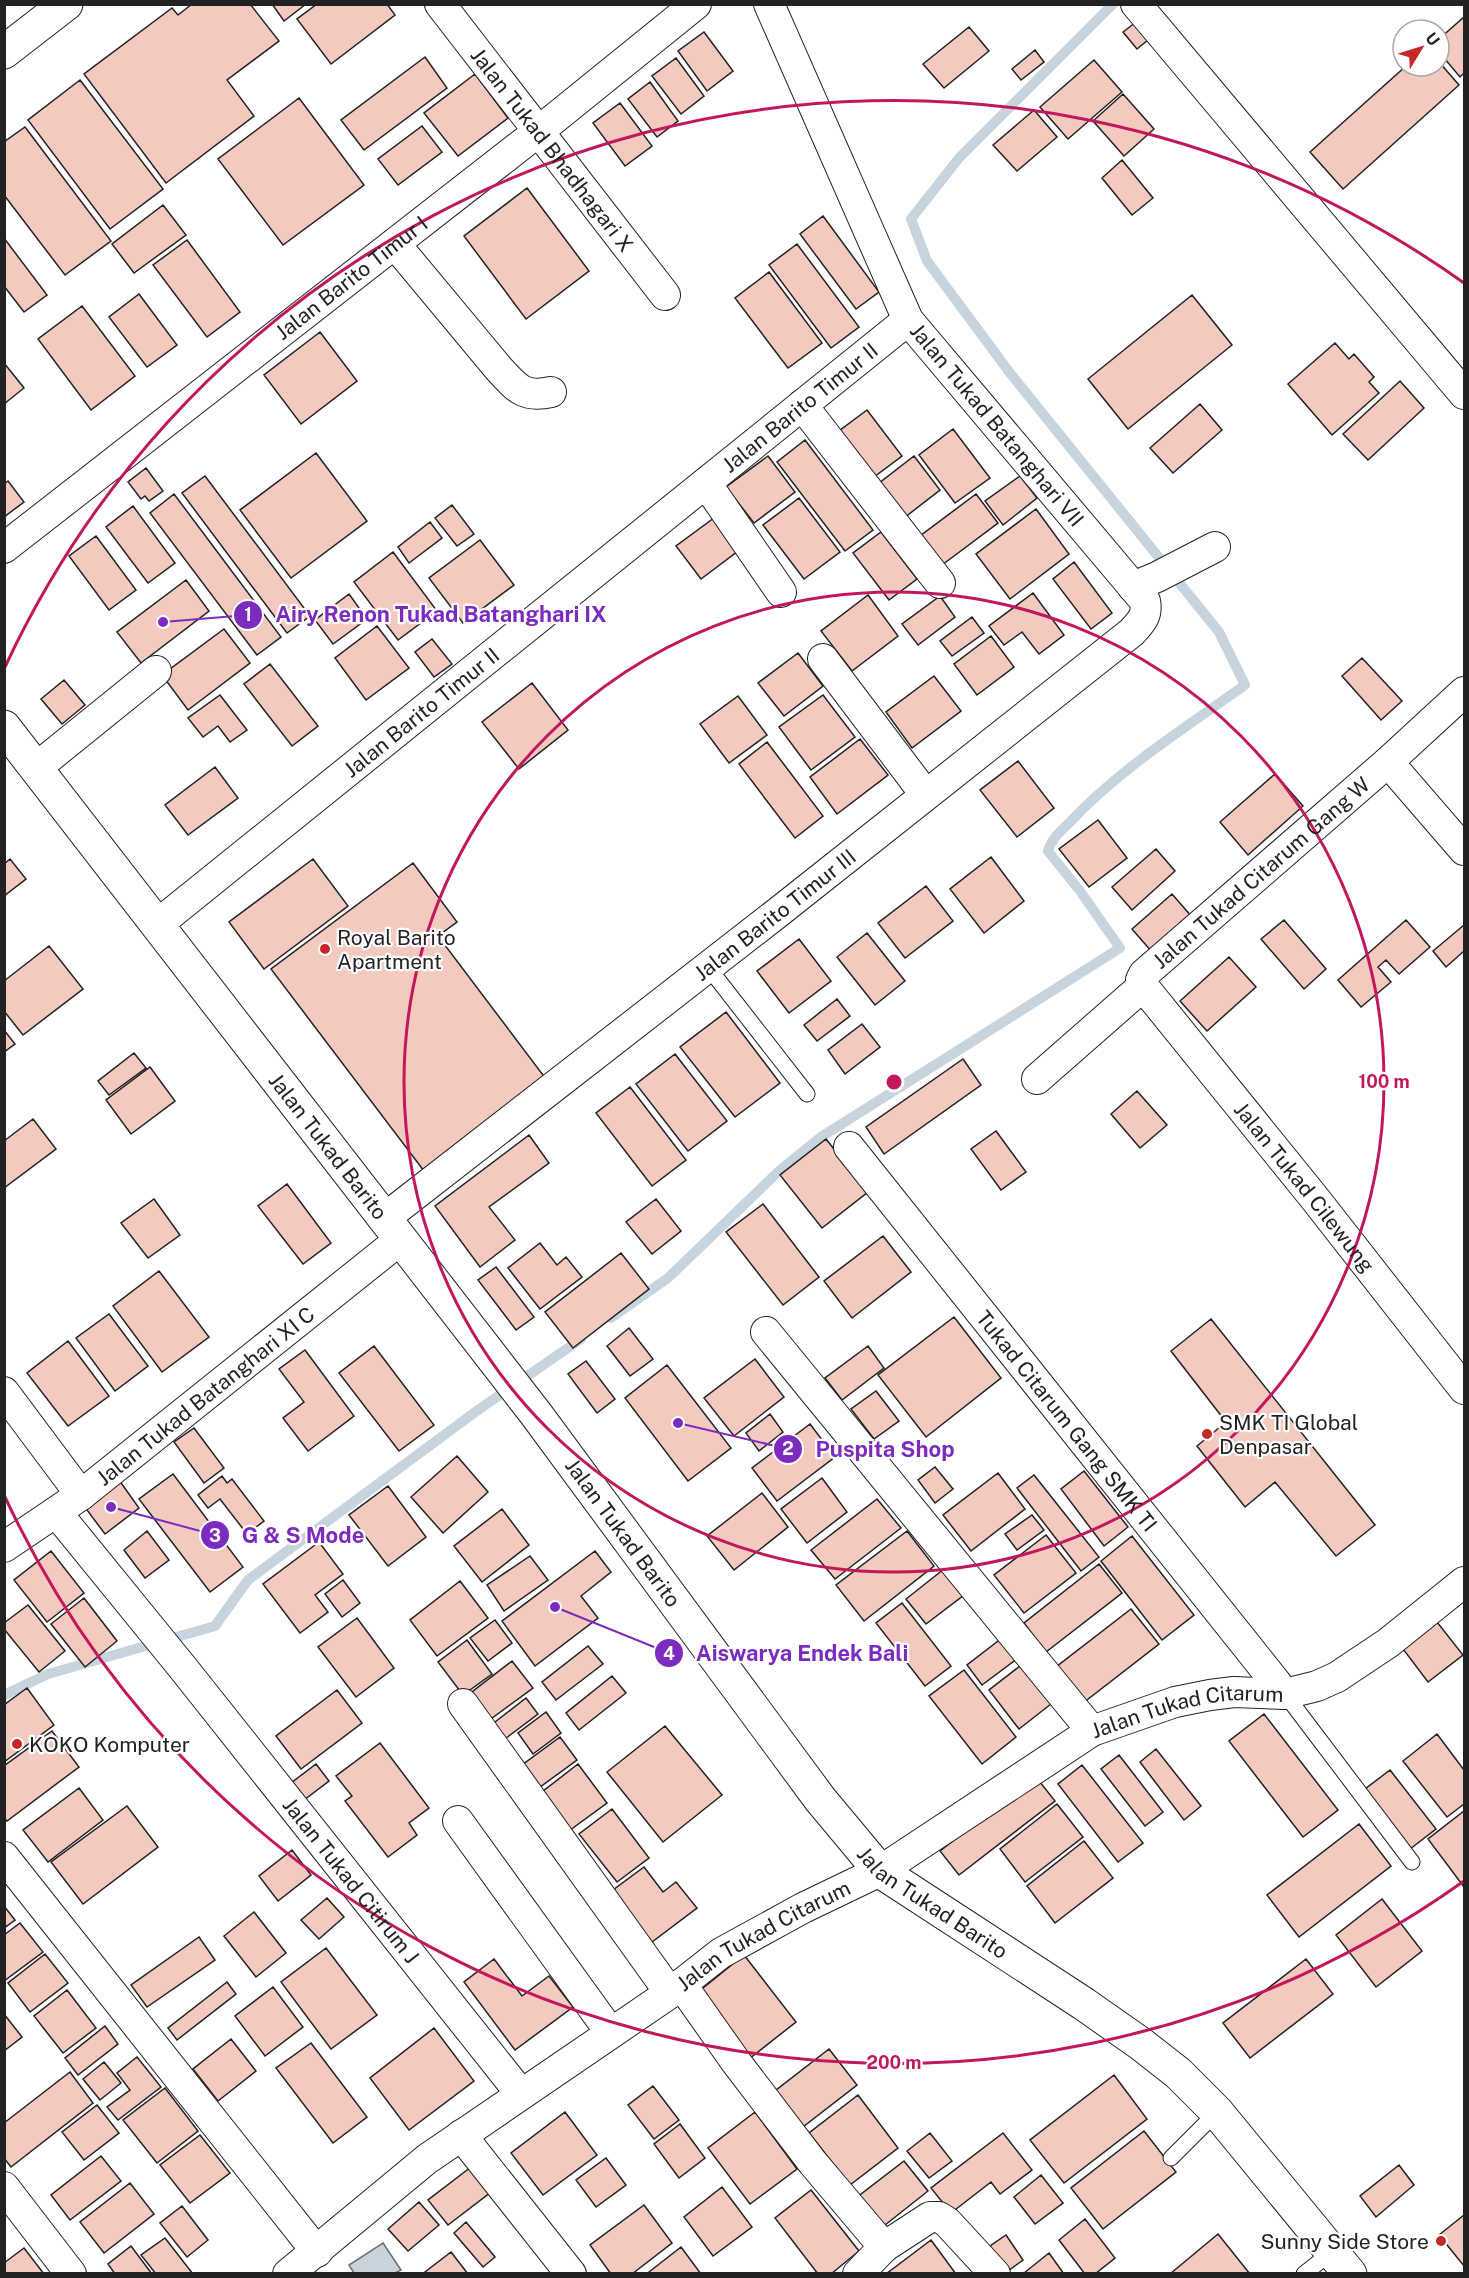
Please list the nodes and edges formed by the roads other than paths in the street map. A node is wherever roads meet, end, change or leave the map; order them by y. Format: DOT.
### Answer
graph roads {
  1 [pos="66,4"];
  2 [pos="440,4"];
  3 [pos="696,4"];
  4 [pos="769,4"];
  5 [pos="1142,12"];
  6 [pos="4,52"];
  7 [pos="539,131"];
  8 [pos="395,244"];
  9 [pos="665,295"];
  10 [pos="908,320"];
  11 [pos="551,392"];
  12 [pos="1464,394"];
  13 [pos="802,405"];
  14 [pos="706,483"];
  15 [pos="1215,547"];
  16 [pos="4,548"];
  17 [pos="940,583"];
  18 [pos="1145,588"];
  19 [pos="781,592"];
  20 [pos="823,659"];
  21 [pos="156,671"];
  22 [pos="1464,692"];
  23 [pos="4,727"];
  24 [pos="1388,762"];
  25 [pos="36,768"];
  26 [pos="925,794"];
  27 [pos="1464,850"];
  28 [pos="158,924"];
  29 [pos="708,967"];
  30 [pos="1143,986"];
  31 [pos="1037,1079"];
  32 [pos="807,1094"];
  33 [pos="849,1147"];
  34 [pos="393,1228"];
  35 [pos="766,1332"];
  36 [pos="1464,1389"];
  37 [pos="4,1392"];
  38 [pos="81,1495"];
  39 [pos="56,1512"];
  40 [pos="4,1547"];
  41 [pos="1464,1582"];
  42 [pos="1285,1694"];
  43 [pos="463,1704"];
  44 [pos="1092,1731"];
  45 [pos="458,1821"];
  46 [pos="4,1857"];
  47 [pos="1412,1862"];
  48 [pos="880,1871"];
  49 [pos="675,1988"];
  50 [pos="611,2033"];
  51 [pos="521,2094"];
  52 [pos="1217,2112"];
  53 [pos="461,2135"];
  54 [pos="1171,2158"];
  55 [pos="4,2187"];
  56 [pos="884,2247"];
  57 [pos="317,2252"];
  58 [pos="1342,2262"];
  59 [pos="71,2274"];
  60 [pos="288,2274"];
  61 [pos="571,2274"];
  62 [pos="858,2274"];
  63 [pos="995,2274"];
  64 [pos="1304,2274"];
  1 -- 6 [label="street"];
  2 -- 7 [label="street, Jalan Tukad Bhadhagari X"];
  3 -- 7 [label="street, Jalan Barito Timur I"];
  4 -- 10 [label="street, Jalan Tukad Batanghari VII"];
  5 -- 12 [label="street"];
  7 -- 8 [label="street, Jalan Barito Timur I"];
  7 -- 9 [label="street, Jalan Tukad Bhadhagari X"];
  8 -- 11 [label="street"];
  8 -- 16 [label="street, Jalan Barito Timur I"];
  10 -- 13 [label="street, Jalan Barito Timur II"];
  10 -- 18 [label="street, Jalan Tukad Batanghari VII"];
  13 -- 14 [label="street, Jalan Barito Timur II"];
  13 -- 17 [label="street"];
  14 -- 19 [label="street"];
  14 -- 28 [label="street, Jalan Barito Timur II"];
  15 -- 18 [label="street"];
  18 -- 26 [label="street, Jalan Barito Timur III"];
  20 -- 26 [label="street"];
  21 -- 25 [label="street"];
  22 -- 24 [label="street, Jalan Tukad Citarum Gang W"];
  23 -- 25 [label="street, Jalan Tukad Barito"];
  24 -- 27 [label="street"];
  24 -- 30 [label="street, Jalan Tukad Citarum Gang W"];
  25 -- 28 [label="street, Jalan Tukad Barito"];
  26 -- 29 [label="street, Jalan Barito Timur III"];
  28 -- 34 [label="street, Jalan Tukad Barito"];
  29 -- 32 [label="lane"];
  29 -- 34 [label="street, Jalan Barito Timur III"];
  30 -- 31 [label="street, Jalan Tukad Citarum Gang W"];
  30 -- 36 [label="street, Jalan Tukad Cilewung"];
  33 -- 42 [label="street, Tukad Citarum Gang SMK TI"];
  34 -- 38 [label="street, Jalan Tukad Batanghari XI C"];
  34 -- 48 [label="street, Jalan Tukad Barito"];
  35 -- 44 [label="street"];
  37 -- 38 [label="street"];
  38 -- 39 [label="street, Jalan Tukad Batanghari XI C"];
  39 -- 40 [label="street, Jalan Tukad Batanghari XI C"];
  39 -- 51 [label="street, Jalan Tukad Citirum J"];
  41 -- 42 [label="street, Jalan Tukad Citarum"];
  42 -- 44 [label="street, Jalan Tukad Citarum"];
  42 -- 47 [label="lane"];
  43 -- 49 [label="street"];
  44 -- 48 [label="street, Jalan Tukad Citarum"];
  45 -- 50 [label="street"];
  46 -- 57 [label="street"];
  48 -- 49 [label="street, Jalan Tukad Citarum"];
  48 -- 52 [label="street, Jalan Tukad Barito"];
  49 -- 50 [label="street, Jalan Tukad Citarum"];
  49 -- 56 [label="street"];
  50 -- 51 [label="street, Jalan Tukad Citarum"];
  51 -- 53 [label="street, Jalan Tukad Citarum"];
  52 -- 54 [label="lane"];
  52 -- 58 [label="street, Jalan Tukad Barito"];
  53 -- 57 [label="street, Jalan Tukad Citarum"];
  53 -- 61 [label="street"];
  55 -- 59 [label="street"];
  56 -- 62 [label="street"];
  56 -- 63 [label="street"];
  57 -- 60 [label="street, Jalan Tukad Citarum"];
  58 -- 64 [label="lane"];
}
